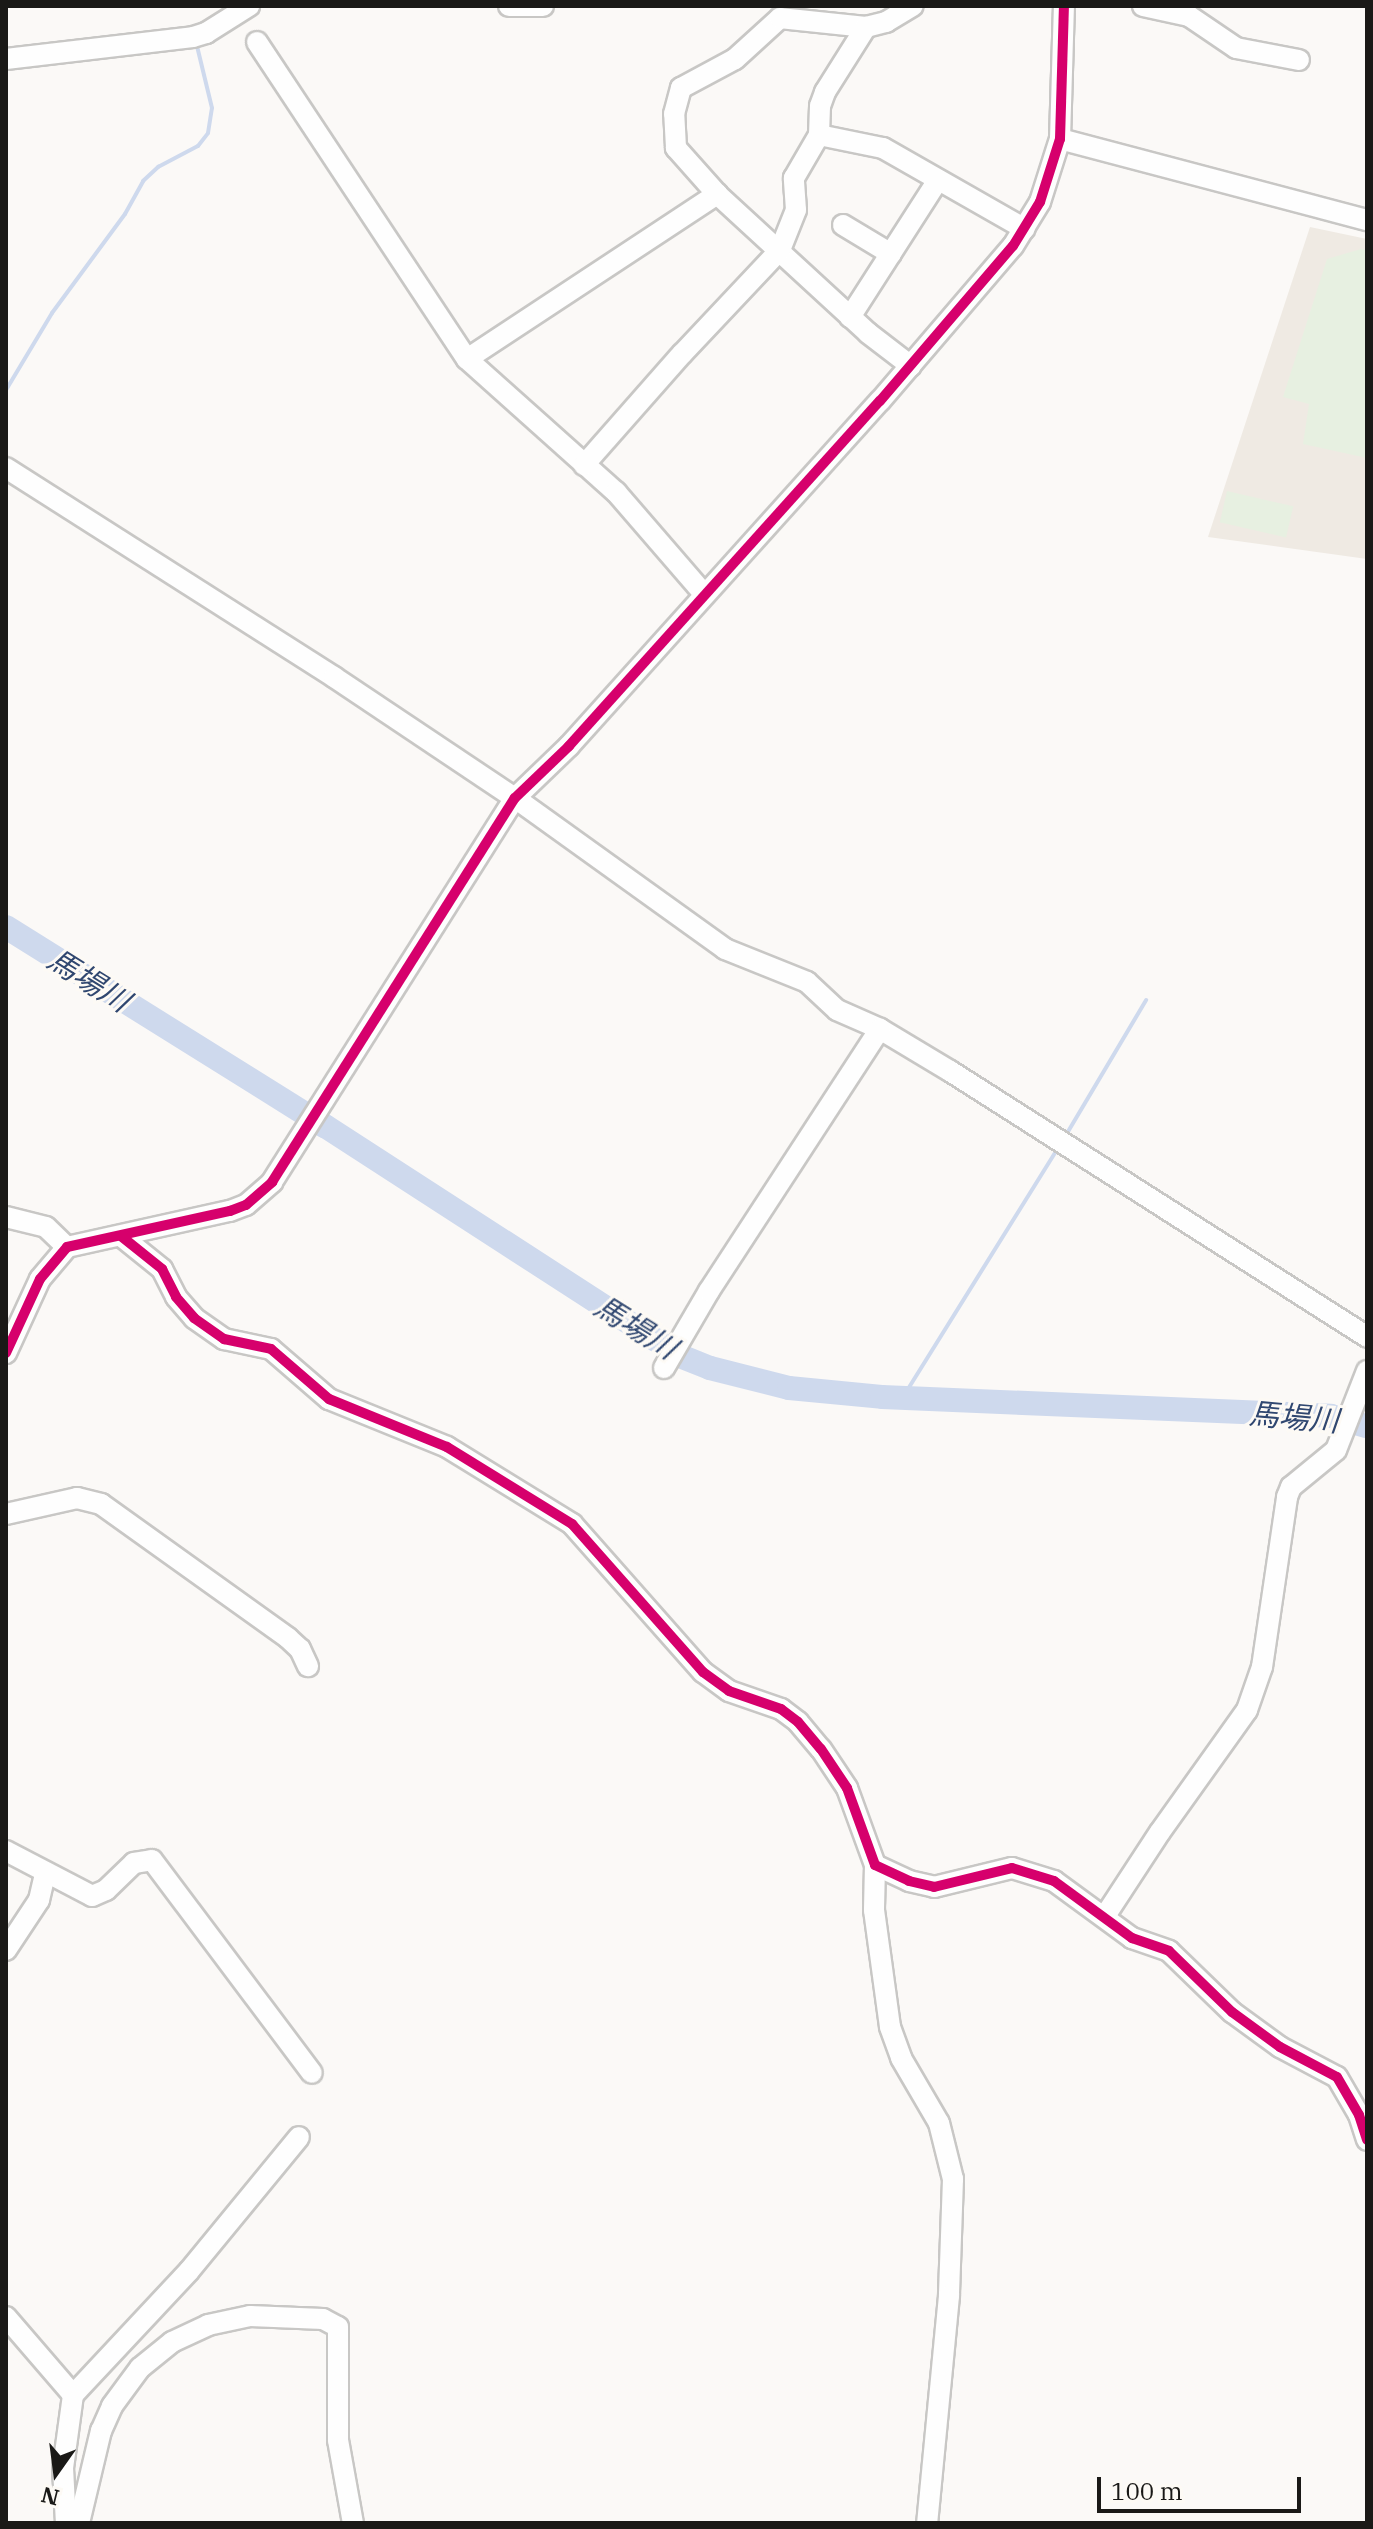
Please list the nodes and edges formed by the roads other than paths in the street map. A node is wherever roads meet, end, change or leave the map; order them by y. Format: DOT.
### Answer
graph roads {
  1 [pos="249,6"];
  2 [pos="509,6"];
  3 [pos="543,6"];
  4 [pos="913,6"];
  5 [pos="1064,6"];
  6 [pos="1143,6"];
  7 [pos="866,27"];
  8 [pos="257,42"];
  9 [pos="6,59"];
  10 [pos="1299,60"];
  11 [pos="819,135"];
  12 [pos="1060,139"];
  13 [pos="938,180"];
  14 [pos="717,194"];
  15 [pos="1367,220"];
  16 [pos="843,225"];
  17 [pos="1025,229"];
  18 [pos="780,250"];
  19 [pos="891,254"];
  20 [pos="850,317"];
  21 [pos="467,359"];
  22 [pos="911,366"];
  23 [pos="584,465"];
  24 [pos="6,468"];
  25 [pos="704,594"];
  26 [pos="515,798"];
  27 [pos="880,1029"];
  28 [pos="6,1217"];
  29 [pos="121,1236"];
  30 [pos="67,1247"];
  31 [pos="1367,1337"];
  32 [pos="6,1353"];
  33 [pos="664,1368"];
  34 [pos="1367,1371"];
  35 [pos="6,1514"];
  36 [pos="308,1666"];
  37 [pos="6,1851"];
  38 [pos="875,1865"];
  39 [pos="45,1873"];
  40 [pos="1105,1916"];
  41 [pos="6,1950"];
  42 [pos="312,2073"];
  43 [pos="299,2137"];
  44 [pos="1367,2140"];
  45 [pos="6,2317"];
  46 [pos="73,2395"];
  47 [pos="66,2523"];
  48 [pos="79,2523"];
  49 [pos="353,2523"];
  50 [pos="927,2523"];
  1 -- 9 [label="street"];
  2 -- 3 [label="street"];
  4 -- 7 [label="street"];
  5 -- 12 [label="street"];
  6 -- 10 [label="street"];
  7 -- 11 [label="street"];
  7 -- 14 [label="street"];
  8 -- 21 [label="street"];
  11 -- 13 [label="street"];
  11 -- 18 [label="street"];
  12 -- 15 [label="street"];
  12 -- 17 [label="street"];
  13 -- 17 [label="street"];
  13 -- 19 [label="street"];
  14 -- 18 [label="street"];
  14 -- 21 [label="street"];
  16 -- 19 [label="street"];
  17 -- 22 [label="street"];
  18 -- 20 [label="street"];
  18 -- 23 [label="street"];
  19 -- 20 [label="street"];
  20 -- 22 [label="street"];
  21 -- 23 [label="street"];
  22 -- 25 [label="street"];
  23 -- 25 [label="street"];
  24 -- 26 [label="street"];
  25 -- 26 [label="street"];
  26 -- 27 [label="street"];
  26 -- 29 [label="street"];
  27 -- 31 [label="street"];
  27 -- 33 [label="street"];
  28 -- 30 [label="street"];
  29 -- 30 [label="street"];
  29 -- 38 [label="street"];
  30 -- 32 [label="street"];
  34 -- 40 [label="street"];
  35 -- 36 [label="street"];
  37 -- 39 [label="street"];
  38 -- 40 [label="street"];
  38 -- 50 [label="street"];
  39 -- 41 [label="street"];
  39 -- 42 [label="street"];
  40 -- 44 [label="street"];
  43 -- 46 [label="street"];
  45 -- 46 [label="street"];
  46 -- 47 [label="street"];
  48 -- 49 [label="street"];
}
